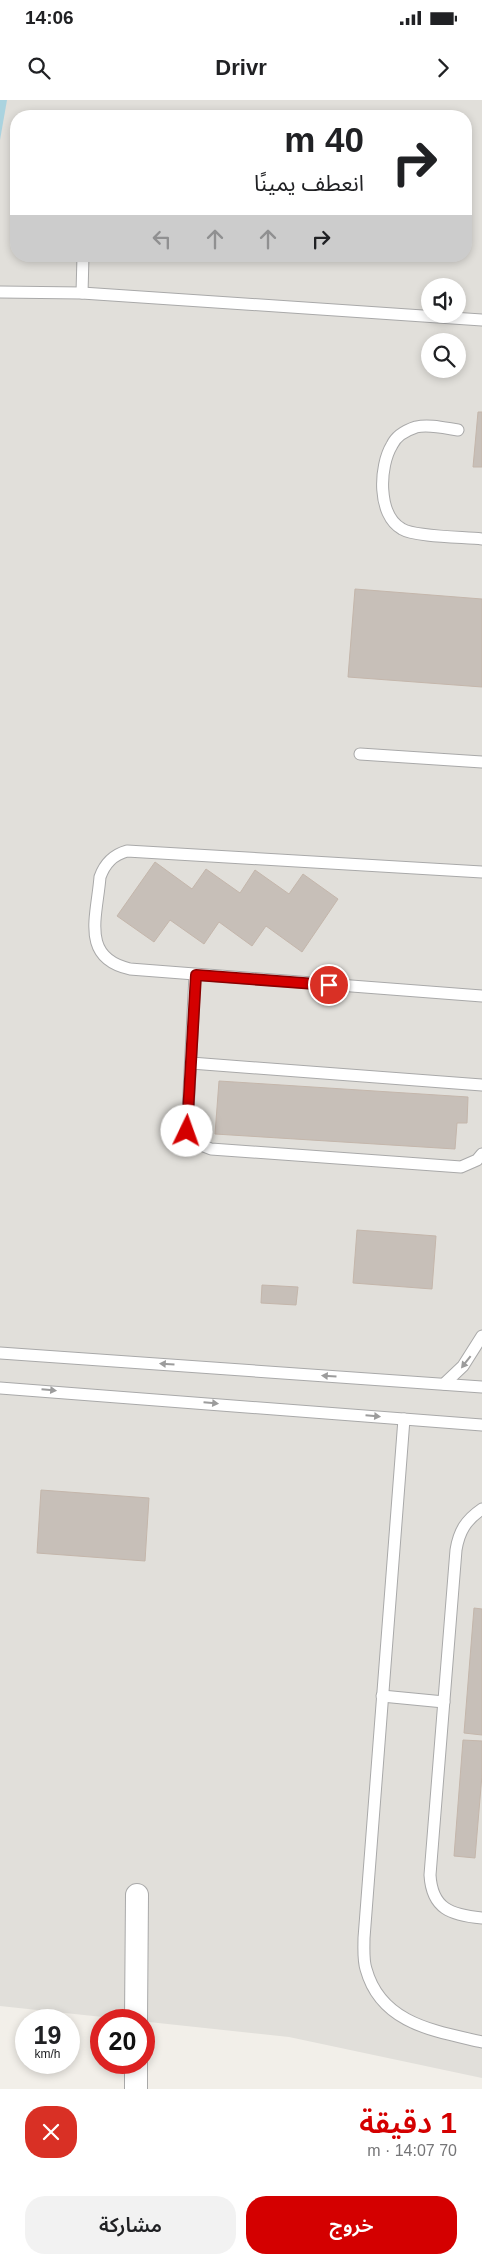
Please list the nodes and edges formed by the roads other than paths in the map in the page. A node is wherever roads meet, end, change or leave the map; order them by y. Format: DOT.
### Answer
graph roads {
  1 [pos="83,262"];
  2 [pos="0,292"];
  3 [pos="82,293"];
  4 [pos="482,320"];
  5 [pos="458,430"];
  6 [pos="482,538"];
  7 [pos="360,754"];
  8 [pos="482,762"];
  9 [pos="482,872"];
  10 [pos="196,975"];
  11 [pos="482,996"];
  12 [pos="191,1063"];
  13 [pos="482,1085"];
  14 [pos="482,1154"];
  15 [pos="482,1336"];
  16 [pos="0,1353"];
  17 [pos="444,1384"];
  18 [pos="482,1387"];
  19 [pos="0,1388"];
  20 [pos="404,1419"];
  21 [pos="482,1425"];
  22 [pos="482,1509"];
  23 [pos="382,1696"];
  24 [pos="444,1702"];
  25 [pos="137,1895"];
  26 [pos="482,1918"];
  27 [pos="136,2009"];
  28 [pos="482,2042"];
  29 [pos="136,2074"];
  30 [pos="136,2089"];
  1 -- 3 [label="lane"];
  2 -- 3 [label="lane"];
  3 -- 4 [label="lane"];
  5 -- 6 [label="lane"];
  7 -- 8 [label="lane"];
  9 -- 10 [label="lane"];
  10 -- 11 [label="lane"];
  10 -- 12 [label="lane"];
  12 -- 13 [label="lane"];
  12 -- 14 [label="lane"];
  15 -- 17 [label="lane, one-way"];
  17 -- 16 [label="lane, one-way"];
  17 -- 18 [label="lane"];
  19 -- 20 [label="lane, one-way"];
  20 -- 21 [label="lane"];
  20 -- 23 [label="lane"];
  22 -- 24 [label="lane"];
  23 -- 24 [label="lane"];
  23 -- 28 [label="lane"];
  24 -- 26 [label="lane"];
  25 -- 27 [label="street"];
  29 -- 30 [label="street"];
}
